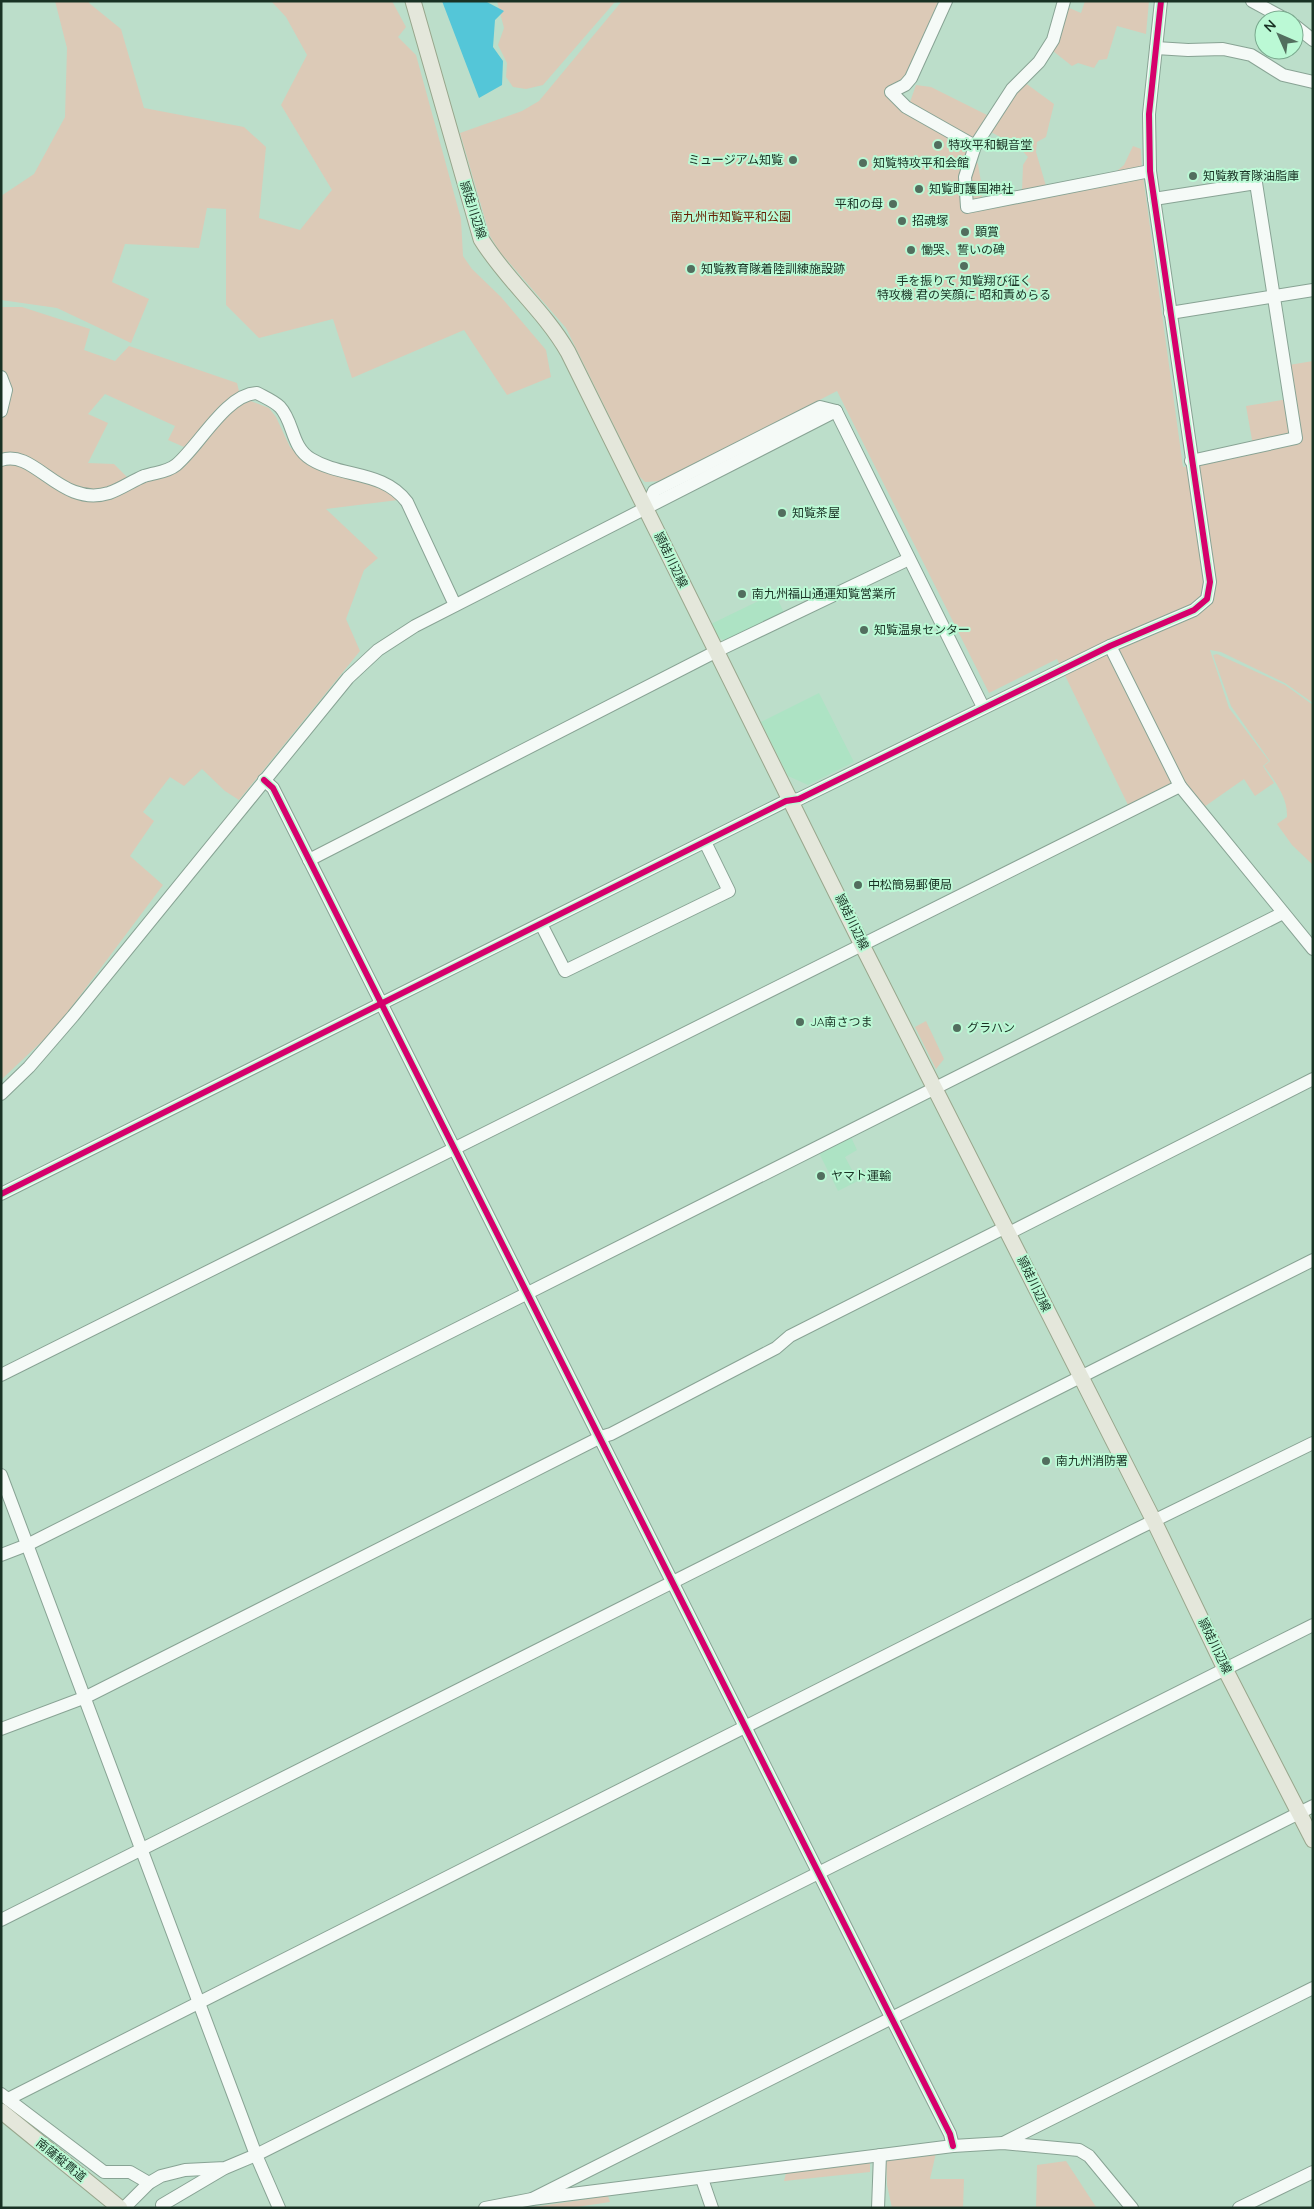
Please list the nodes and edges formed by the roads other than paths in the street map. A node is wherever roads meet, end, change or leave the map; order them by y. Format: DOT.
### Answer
graph roads {
  1 [pos="414,1"];
  2 [pos="946,1"];
  3 [pos="1064,1"];
  4 [pos="1161,1"];
  5 [pos="1252,1"];
  6 [pos="1269,10"];
  7 [pos="1156,48"];
  8 [pos="1313,82"];
  9 [pos="976,146"];
  10 [pos="1150,171"];
  11 [pos="1154,199"];
  12 [pos="1313,290"];
  13 [pos="1274,297"];
  14 [pos="1170,313"];
  15 [pos="1,377"];
  16 [pos="1,411"];
  17 [pos="1,460"];
  18 [pos="1191,461"];
  19 [pos="646,509"];
  20 [pos="909,559"];
  21 [pos="455,605"];
  22 [pos="1110,646"];
  23 [pos="716,652"];
  24 [pos="983,707"];
  25 [pos="264,780"];
  26 [pos="1180,786"];
  27 [pos="791,800"];
  28 [pos="706,842"];
  29 [pos="309,860"];
  30 [pos="1283,913"];
  31 [pos="542,924"];
  32 [pos="862,945"];
  33 [pos="1313,949"];
  34 [pos="382,1004"];
  35 [pos="1313,1079"];
  36 [pos="936,1089"];
  37 [pos="1,1094"];
  38 [pos="456,1148"];
  39 [pos="1,1194"];
  40 [pos="1007,1230"];
  41 [pos="1313,1260"];
  42 [pos="528,1293"];
  43 [pos="1,1376"];
  44 [pos="1080,1377"];
  45 [pos="601,1437"];
  46 [pos="1313,1443"];
  47 [pos="1,1475"];
  48 [pos="1154,1521"];
  49 [pos="27,1545"];
  50 [pos="1,1555"];
  51 [pos="673,1582"];
  52 [pos="1313,1625"];
  53 [pos="1225,1669"];
  54 [pos="86,1697"];
  55 [pos="747,1728"];
  56 [pos="1,1729"];
  57 [pos="1313,1806"];
  58 [pos="1299,1813"];
  59 [pos="1313,1840"];
  60 [pos="143,1849"];
  61 [pos="819,1873"];
  62 [pos="1,1920"];
  63 [pos="1313,1988"];
  64 [pos="200,2002"];
  65 [pos="892,2017"];
  66 [pos="4,2101"];
  67 [pos="1002,2142"];
  68 [pos="953,2146"];
  69 [pos="256,2155"];
  70 [pos="880,2155"];
  71 [pos="225,2168"];
  72 [pos="1313,2172"];
  73 [pos="702,2179"];
  74 [pos="149,2183"];
  75 [pos="532,2199"];
  76 [pos="162,2205"];
  77 [pos="120,2208"];
  78 [pos="124,2208"];
  79 [pos="279,2208"];
  80 [pos="485,2208"];
  81 [pos="712,2208"];
  82 [pos="878,2208"];
  83 [pos="1132,2208"];
  84 [pos="1239,2208"];
  1 -- 19 [label="main road, 頴娃川辺線"];
  2 -- 9 [label="street"];
  3 -- 9 [label="street"];
  4 -- 7 [label="street"];
  5 -- 6 [label="street"];
  7 -- 8 [label="street"];
  7 -- 10 [label="street"];
  9 -- 10 [label="street"];
  10 -- 11 [label="street"];
  11 -- 13 [label="street"];
  11 -- 14 [label="street"];
  12 -- 13 [label="street"];
  13 -- 14 [label="street"];
  13 -- 18 [label="street"];
  14 -- 18 [label="street"];
  15 -- 16 [label="street"];
  17 -- 21 [label="street"];
  18 -- 22 [label="street"];
  19 -- 20 [label="street"];
  19 -- 21 [label="street"];
  19 -- 23 [label="main road, 頴娃川辺線"];
  20 -- 23 [label="street"];
  20 -- 24 [label="street"];
  21 -- 25 [label="street"];
  22 -- 24 [label="street"];
  22 -- 26 [label="street"];
  23 -- 27 [label="main road, 頴娃川辺線"];
  23 -- 29 [label="street"];
  24 -- 27 [label="street"];
  25 -- 29 [label="street"];
  25 -- 37 [label="street"];
  26 -- 30 [label="street"];
  26 -- 32 [label="street"];
  27 -- 28 [label="street"];
  27 -- 32 [label="main road, 頴娃川辺線"];
  28 -- 31 [label="street"];
  28 -- 31 [label="street"];
  29 -- 34 [label="street"];
  30 -- 33 [label="street"];
  30 -- 36 [label="street"];
  31 -- 34 [label="street"];
  32 -- 36 [label="main road, 頴娃川辺線"];
  32 -- 38 [label="street"];
  34 -- 38 [label="street"];
  34 -- 39 [label="street"];
  35 -- 40 [label="street"];
  36 -- 40 [label="main road, 頴娃川辺線"];
  36 -- 42 [label="street"];
  38 -- 42 [label="street"];
  38 -- 43 [label="street"];
  40 -- 44 [label="main road, 頴娃川辺線"];
  40 -- 45 [label="street"];
  41 -- 44 [label="street"];
  42 -- 45 [label="street"];
  42 -- 49 [label="street"];
  44 -- 48 [label="main road, 頴娃川辺線"];
  44 -- 51 [label="street"];
  45 -- 51 [label="street"];
  45 -- 54 [label="street"];
  46 -- 48 [label="street"];
  47 -- 49 [label="street"];
  48 -- 53 [label="main road, 頴娃川辺線"];
  48 -- 55 [label="street"];
  49 -- 50 [label="street"];
  49 -- 54 [label="street"];
  51 -- 55 [label="street"];
  51 -- 60 [label="street"];
  52 -- 53 [label="street"];
  53 -- 58 [label="main road, 頴娃川辺線"];
  53 -- 61 [label="street"];
  54 -- 56 [label="street"];
  54 -- 60 [label="street"];
  55 -- 61 [label="street"];
  55 -- 64 [label="street"];
  57 -- 58 [label="street"];
  58 -- 59 [label="main road, 頴娃川辺線"];
  58 -- 65 [label="street"];
  60 -- 62 [label="street"];
  60 -- 64 [label="street"];
  61 -- 65 [label="street"];
  61 -- 69 [label="street"];
  63 -- 67 [label="street"];
  64 -- 66 [label="street"];
  64 -- 69 [label="street"];
  65 -- 68 [label="street"];
  65 -- 75 [label="street"];
  66 -- 74 [label="street"];
  66 -- 77 [label="main road, 南薩縦貫道"];
  67 -- 68 [label="street"];
  67 -- 83 [label="street"];
  68 -- 70 [label="street"];
  69 -- 71 [label="street"];
  69 -- 79 [label="street"];
  70 -- 73 [label="street"];
  70 -- 82 [label="street"];
  71 -- 74 [label="street"];
  71 -- 76 [label="street"];
  72 -- 84 [label="street"];
  73 -- 75 [label="street"];
  73 -- 81 [label="street"];
  74 -- 78 [label="street"];
  75 -- 80 [label="street"];
}
